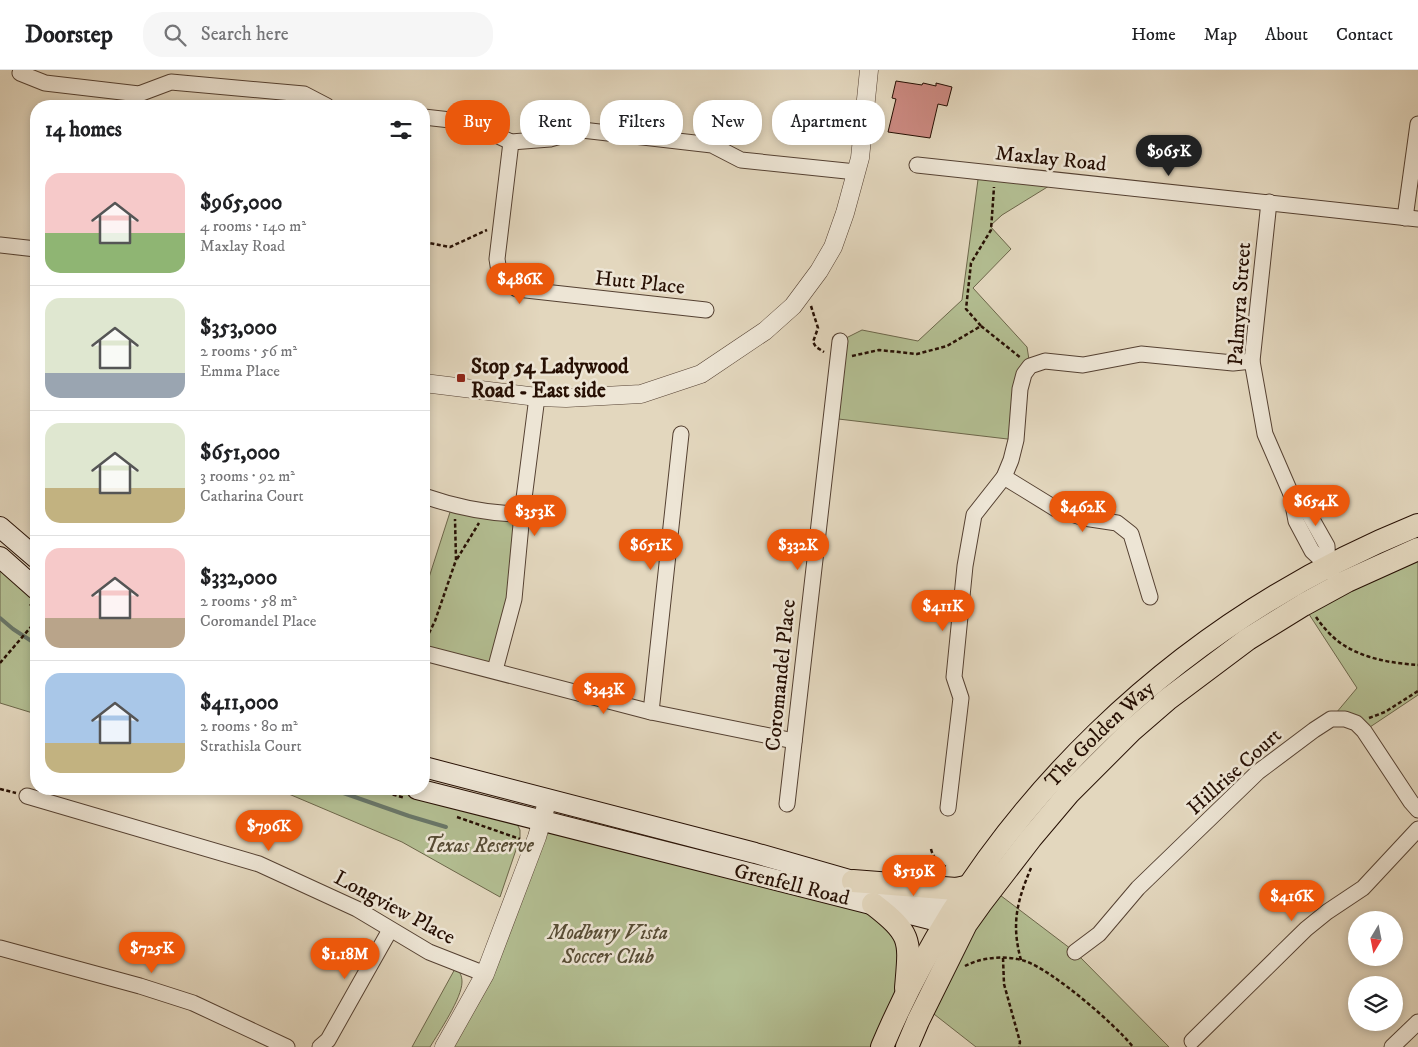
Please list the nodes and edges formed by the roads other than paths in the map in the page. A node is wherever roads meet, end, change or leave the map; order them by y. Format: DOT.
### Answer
graph roads {
  1 [pos="869,70"];
  2 [pos="20,73"];
  3 [pos="316,100"];
  4 [pos="430,118"];
  5 [pos="445,119"];
  6 [pos="1418,124"];
  7 [pos="510,142"];
  8 [pos="510,145"];
  9 [pos="918,165"];
  10 [pos="856,172"];
  11 [pos="1269,202"];
  12 [pos="1412,219"];
  13 [pos="0,245"];
  14 [pos="30,248"];
  15 [pos="706,310"];
  16 [pos="840,341"];
  17 [pos="1252,361"];
  18 [pos="430,385"];
  19 [pos="537,397"];
  20 [pos="681,434"];
  21 [pos="1004,477"];
  22 [pos="430,498"];
  23 [pos="522,514"];
  24 [pos="1418,525"];
  25 [pos="0,527"];
  26 [pos="1418,549"];
  27 [pos="30,553"];
  28 [pos="0,557"];
  29 [pos="1333,576"];
  30 [pos="30,584"];
  31 [pos="1150,597"];
  32 [pos="430,654"];
  33 [pos="495,670"];
  34 [pos="651,712"];
  35 [pos="794,741"];
  36 [pos="430,769"];
  37 [pos="430,792"];
  38 [pos="27,796"];
  39 [pos="548,799"];
  40 [pos="787,804"];
  41 [pos="948,808"];
  42 [pos="1418,810"];
  43 [pos="541,821"];
  44 [pos="1418,829"];
  45 [pos="853,881"];
  46 [pos="970,886"];
  47 [pos="873,904"];
  48 [pos="956,919"];
  49 [pos="390,930"];
  50 [pos="0,948"];
  51 [pos="1076,952"];
  52 [pos="485,974"];
  53 [pos="905,997"];
  54 [pos="1418,1022"];
  55 [pos="1192,1041"];
  56 [pos="287,1047"];
  57 [pos="320,1047"];
  58 [pos="444,1047"];
  59 [pos="882,1047"];
  60 [pos="907,1047"];
  61 [pos="1392,1047"];
  1 -- 10 [label="street"];
  2 -- 3 [label="street"];
  4 -- 5 [label="street"];
  6 -- 12 [label="street"];
  7 -- 10 [label="street"];
  8 -- 15 [label="street, Hutt Place"];
  9 -- 11 [label="street, Maxlay Road"];
  10 -- 19 [label="street"];
  11 -- 12 [label="street, Maxlay Road"];
  11 -- 17 [label="street, Palmyra Street"];
  13 -- 14 [label="street"];
  16 -- 35 [label="street, Coromandel Place"];
  17 -- 21 [label="street"];
  17 -- 29 [label="street, Palmyra Street"];
  18 -- 19 [label="street"];
  19 -- 23 [label="street"];
  20 -- 34 [label="street"];
  21 -- 31 [label="street"];
  21 -- 41 [label="street"];
  22 -- 23 [label="street"];
  23 -- 33 [label="street"];
  24 -- 29 [label="main road, The Golden Way"];
  25 -- 27 [label="main road"];
  26 -- 29 [label="main road, The Golden Way"];
  28 -- 30 [label="main road"];
  29 -- 46 [label="main road, The Golden Way"];
  29 -- 48 [label="main road, The Golden Way"];
  32 -- 33 [label="street"];
  33 -- 34 [label="street"];
  34 -- 35 [label="street"];
  35 -- 40 [label="street, Coromandel Place"];
  36 -- 39 [label="main road, Grenfell Road"];
  37 -- 43 [label="main road, Grenfell Road"];
  38 -- 49 [label="street, Longview Place"];
  39 -- 43 [label="street"];
  39 -- 45 [label="main road, Grenfell Road"];
  42 -- 51 [label="street, Hillrise Court"];
  43 -- 47 [label="main road, Grenfell Road"];
  43 -- 52 [label="street"];
  44 -- 55 [label="street"];
  45 -- 46 [label="main road"];
  45 -- 48 [label="main road, Grenfell Road"];
  46 -- 48 [label="main road, The Golden Way"];
  47 -- 48 [label="main road, Grenfell Road"];
  47 -- 53 [label="main road"];
  48 -- 53 [label="main road, The Golden Way"];
  48 -- 60 [label="main road, The Golden Way"];
  49 -- 52 [label="street, Longview Place"];
  49 -- 57 [label="street"];
  50 -- 56 [label="street"];
  52 -- 58 [label="street"];
  53 -- 59 [label="main road, The Golden Way"];
  54 -- 61 [label="street"];
}
